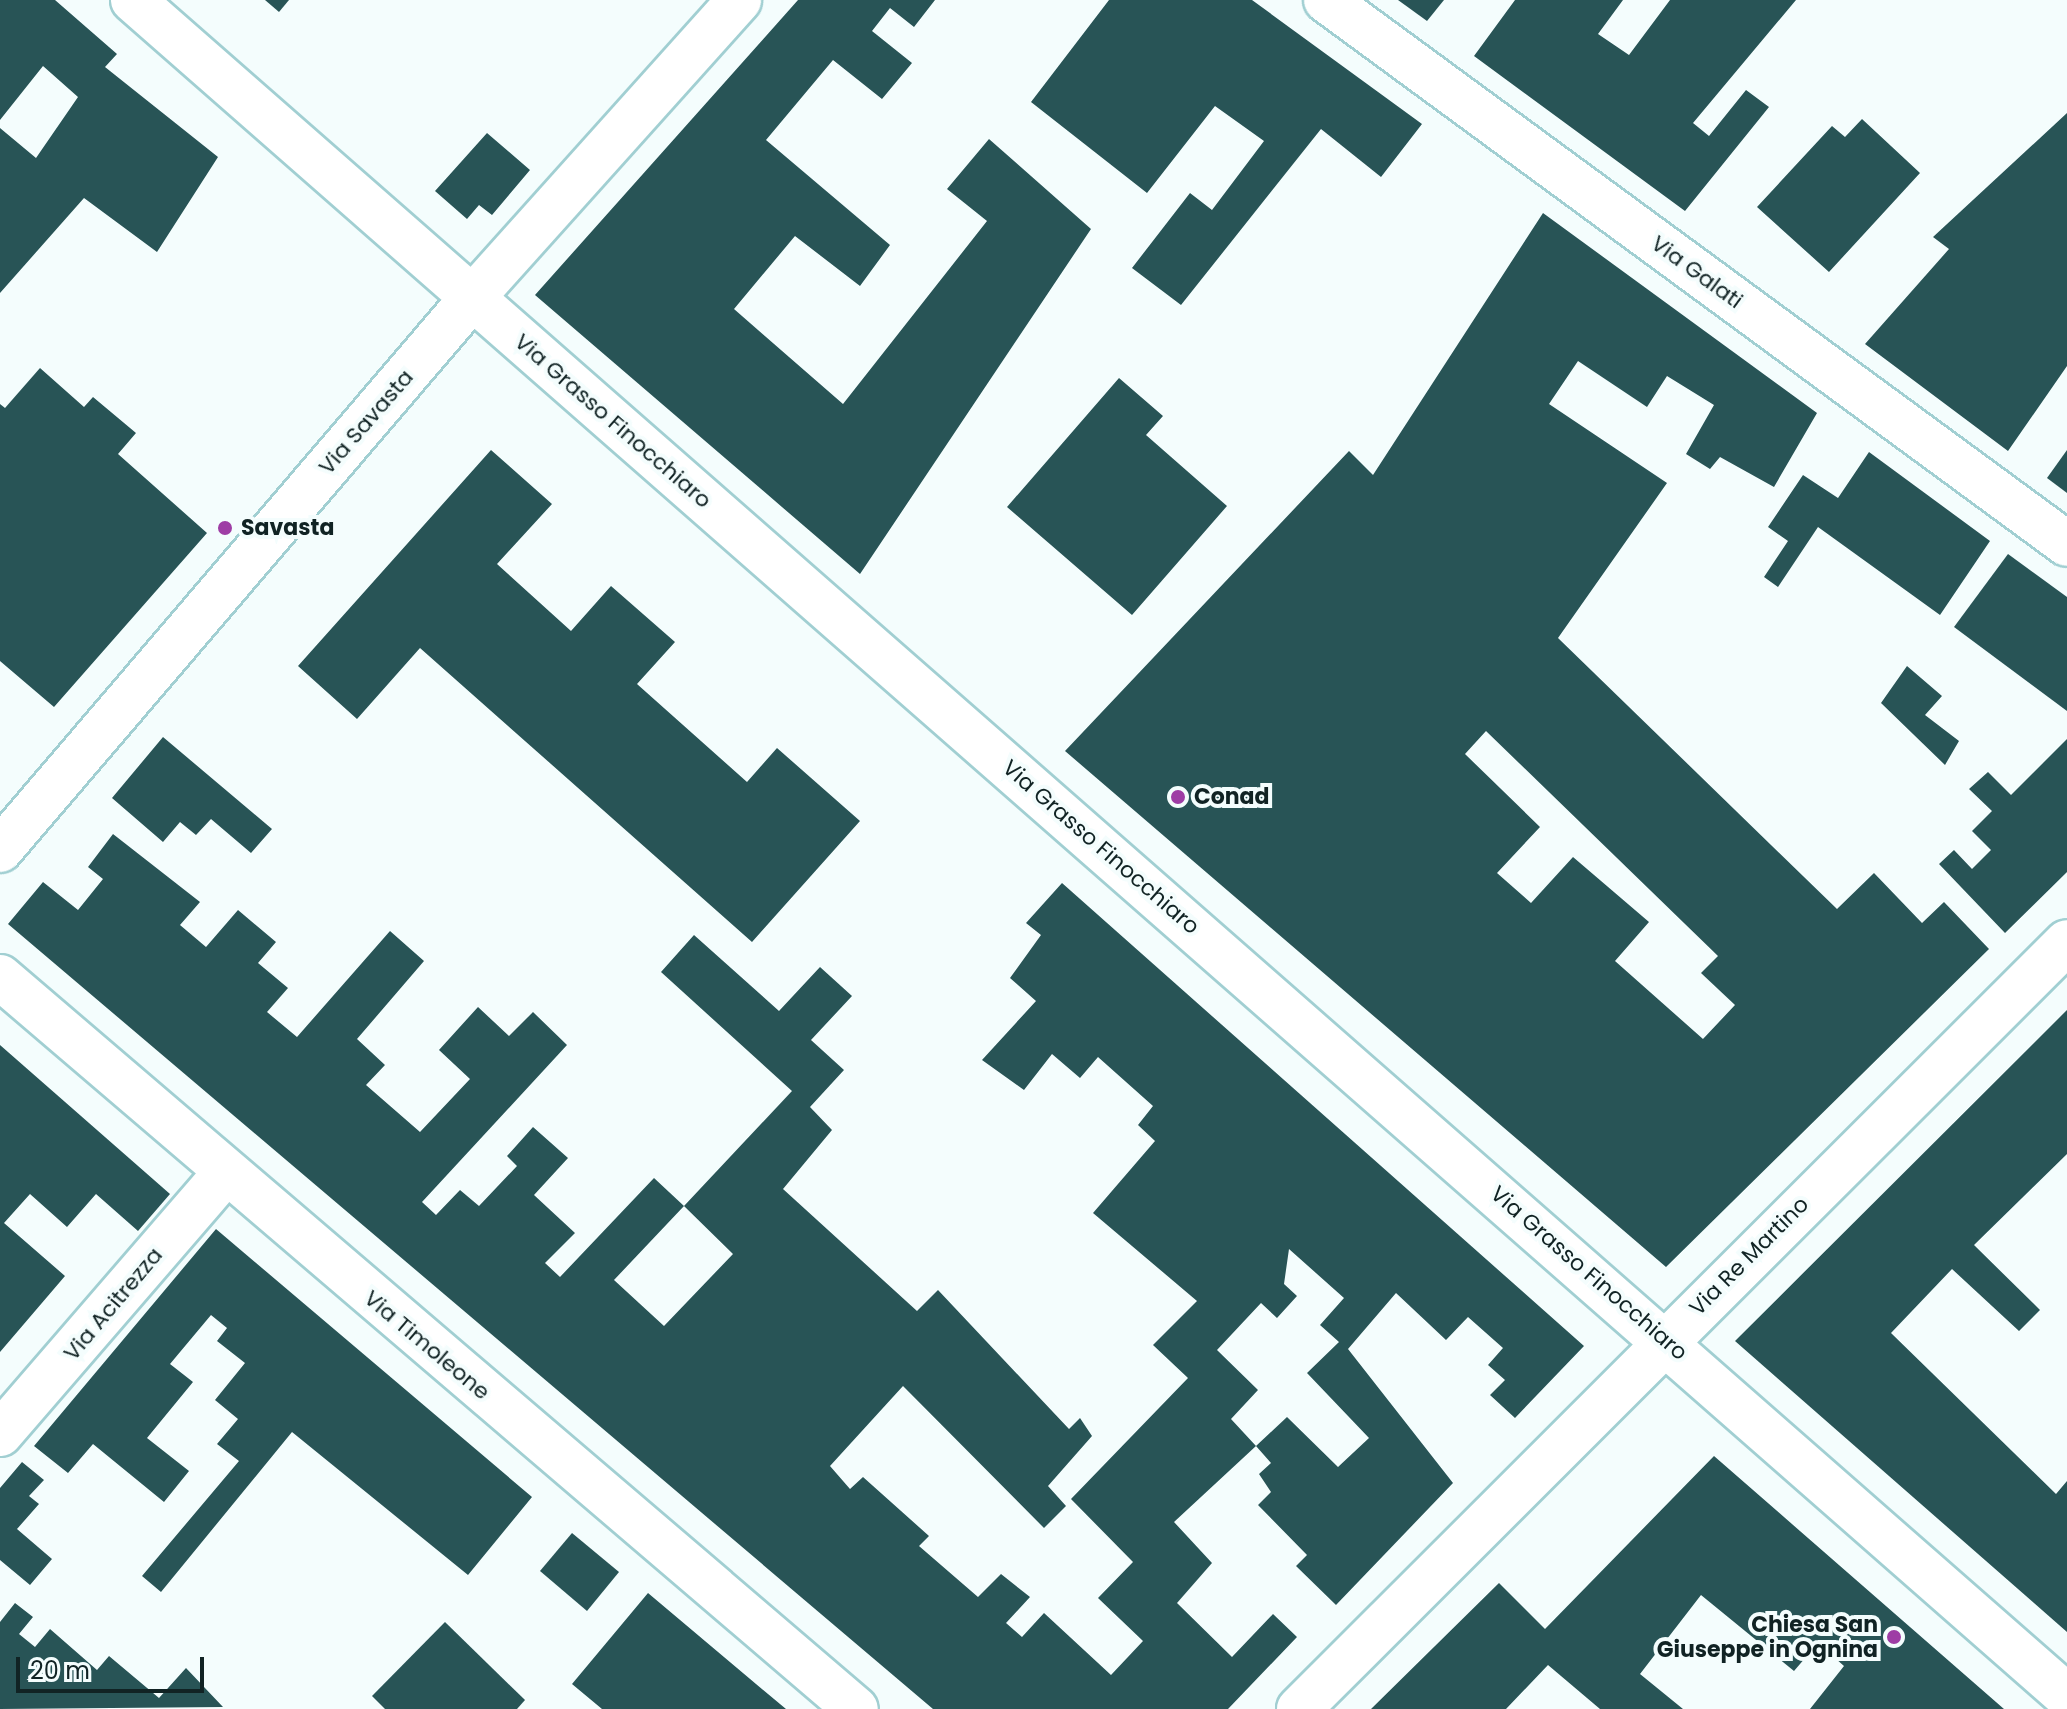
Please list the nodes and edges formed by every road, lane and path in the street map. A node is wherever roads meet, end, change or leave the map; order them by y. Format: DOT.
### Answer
graph roads {
  1 [pos="133,0"];
  2 [pos="739,0"];
  3 [pos="1326,0"];
  4 [pos="472,298"];
  5 [pos="2067,544"];
  6 [pos="0,850"];
  7 [pos="2067,942"];
  8 [pos="0,977"];
  9 [pos="225,1173"];
  10 [pos="1665,1339"];
  11 [pos="0,1434"];
  12 [pos="2067,1696"];
  13 [pos="856,1709"];
  14 [pos="1299,1709"];
  1 -- 4 [label="street, Via Grasso Finocchiaro"];
  2 -- 4 [label="street, Via Savasta"];
  3 -- 5 [label="street, Via Galati"];
  4 -- 6 [label="street, Via Savasta"];
  4 -- 10 [label="street, Via Grasso Finocchiaro"];
  7 -- 10 [label="street, Via Re Martino"];
  8 -- 9 [label="street, Via Timoleone"];
  9 -- 11 [label="street, Via Acitrezza"];
  9 -- 13 [label="street, Via Timoleone"];
  10 -- 12 [label="street, Via Grasso Finocchiaro"];
  10 -- 14 [label="street, Via Re Martino"];
}
